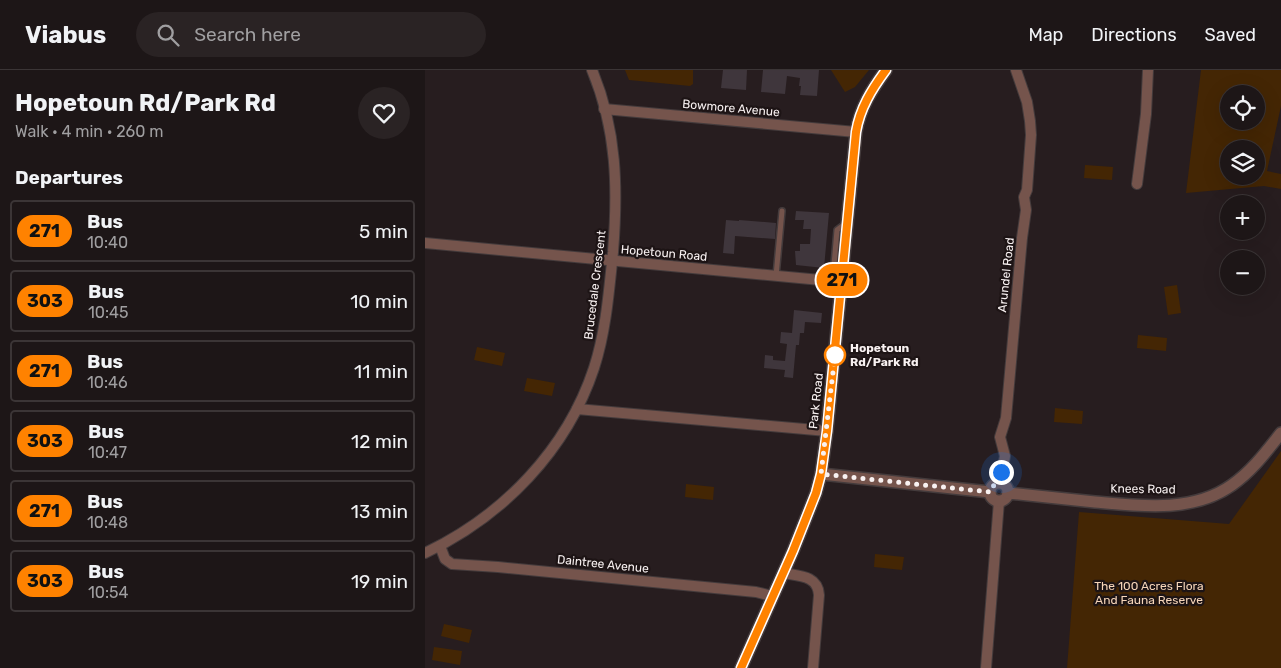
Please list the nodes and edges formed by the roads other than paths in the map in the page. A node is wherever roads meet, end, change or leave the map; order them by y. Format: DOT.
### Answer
graph roads {
  1 [pos="592,70"];
  2 [pos="886,70"];
  3 [pos="1016,70"];
  4 [pos="1148,70"];
  5 [pos="604,109"];
  6 [pos="856,132"];
  7 [pos="1137,184"];
  8 [pos="782,212"];
  9 [pos="425,243"];
  10 [pos="612,261"];
  11 [pos="776,276"];
  12 [pos="842,277"];
  13 [pos="577,408"];
  14 [pos="827,431"];
  15 [pos="1281,433"];
  16 [pos="821,474"];
  17 [pos="1000,483"];
  18 [pos="990,492"];
  19 [pos="1009,493"];
  20 [pos="999,501"];
  21 [pos="440,546"];
  22 [pos="425,553"];
  23 [pos="783,573"];
  24 [pos="772,596"];
  25 [pos="741,668"];
  26 [pos="813,668"];
  27 [pos="986,668"];
  1 -- 5 [label="street, Brucedale Crescent"];
  2 -- 6 [label="street, Park Road"];
  3 -- 17 [label="street, Arundel Road"];
  4 -- 7 [label="street"];
  5 -- 6 [label="street, Bowmore Avenue"];
  5 -- 10 [label="street, Brucedale Crescent"];
  6 -- 12 [label="street, Park Road"];
  8 -- 11 [label="lane"];
  9 -- 10 [label="street, Hopetoun Road"];
  10 -- 11 [label="street, Hopetoun Road"];
  10 -- 13 [label="street, Brucedale Crescent"];
  11 -- 12 [label="street, Hopetoun Road"];
  12 -- 14 [label="street, Park Road"];
  13 -- 14 [label="street"];
  13 -- 21 [label="street, Brucedale Crescent"];
  14 -- 16 [label="street, Park Road"];
  15 -- 19 [label="street, Knees Road"];
  16 -- 18 [label="street"];
  16 -- 23 [label="street, Park Road"];
  17 -- 18 [label="street"];
  17 -- 19 [label="street"];
  18 -- 20 [label="street"];
  19 -- 20 [label="street"];
  20 -- 27 [label="street"];
  21 -- 22 [label="street, Brucedale Crescent"];
  21 -- 24 [label="street, Daintree Avenue"];
  23 -- 24 [label="street, Park Road"];
  23 -- 26 [label="street"];
  24 -- 25 [label="street, Park Road"];
}
